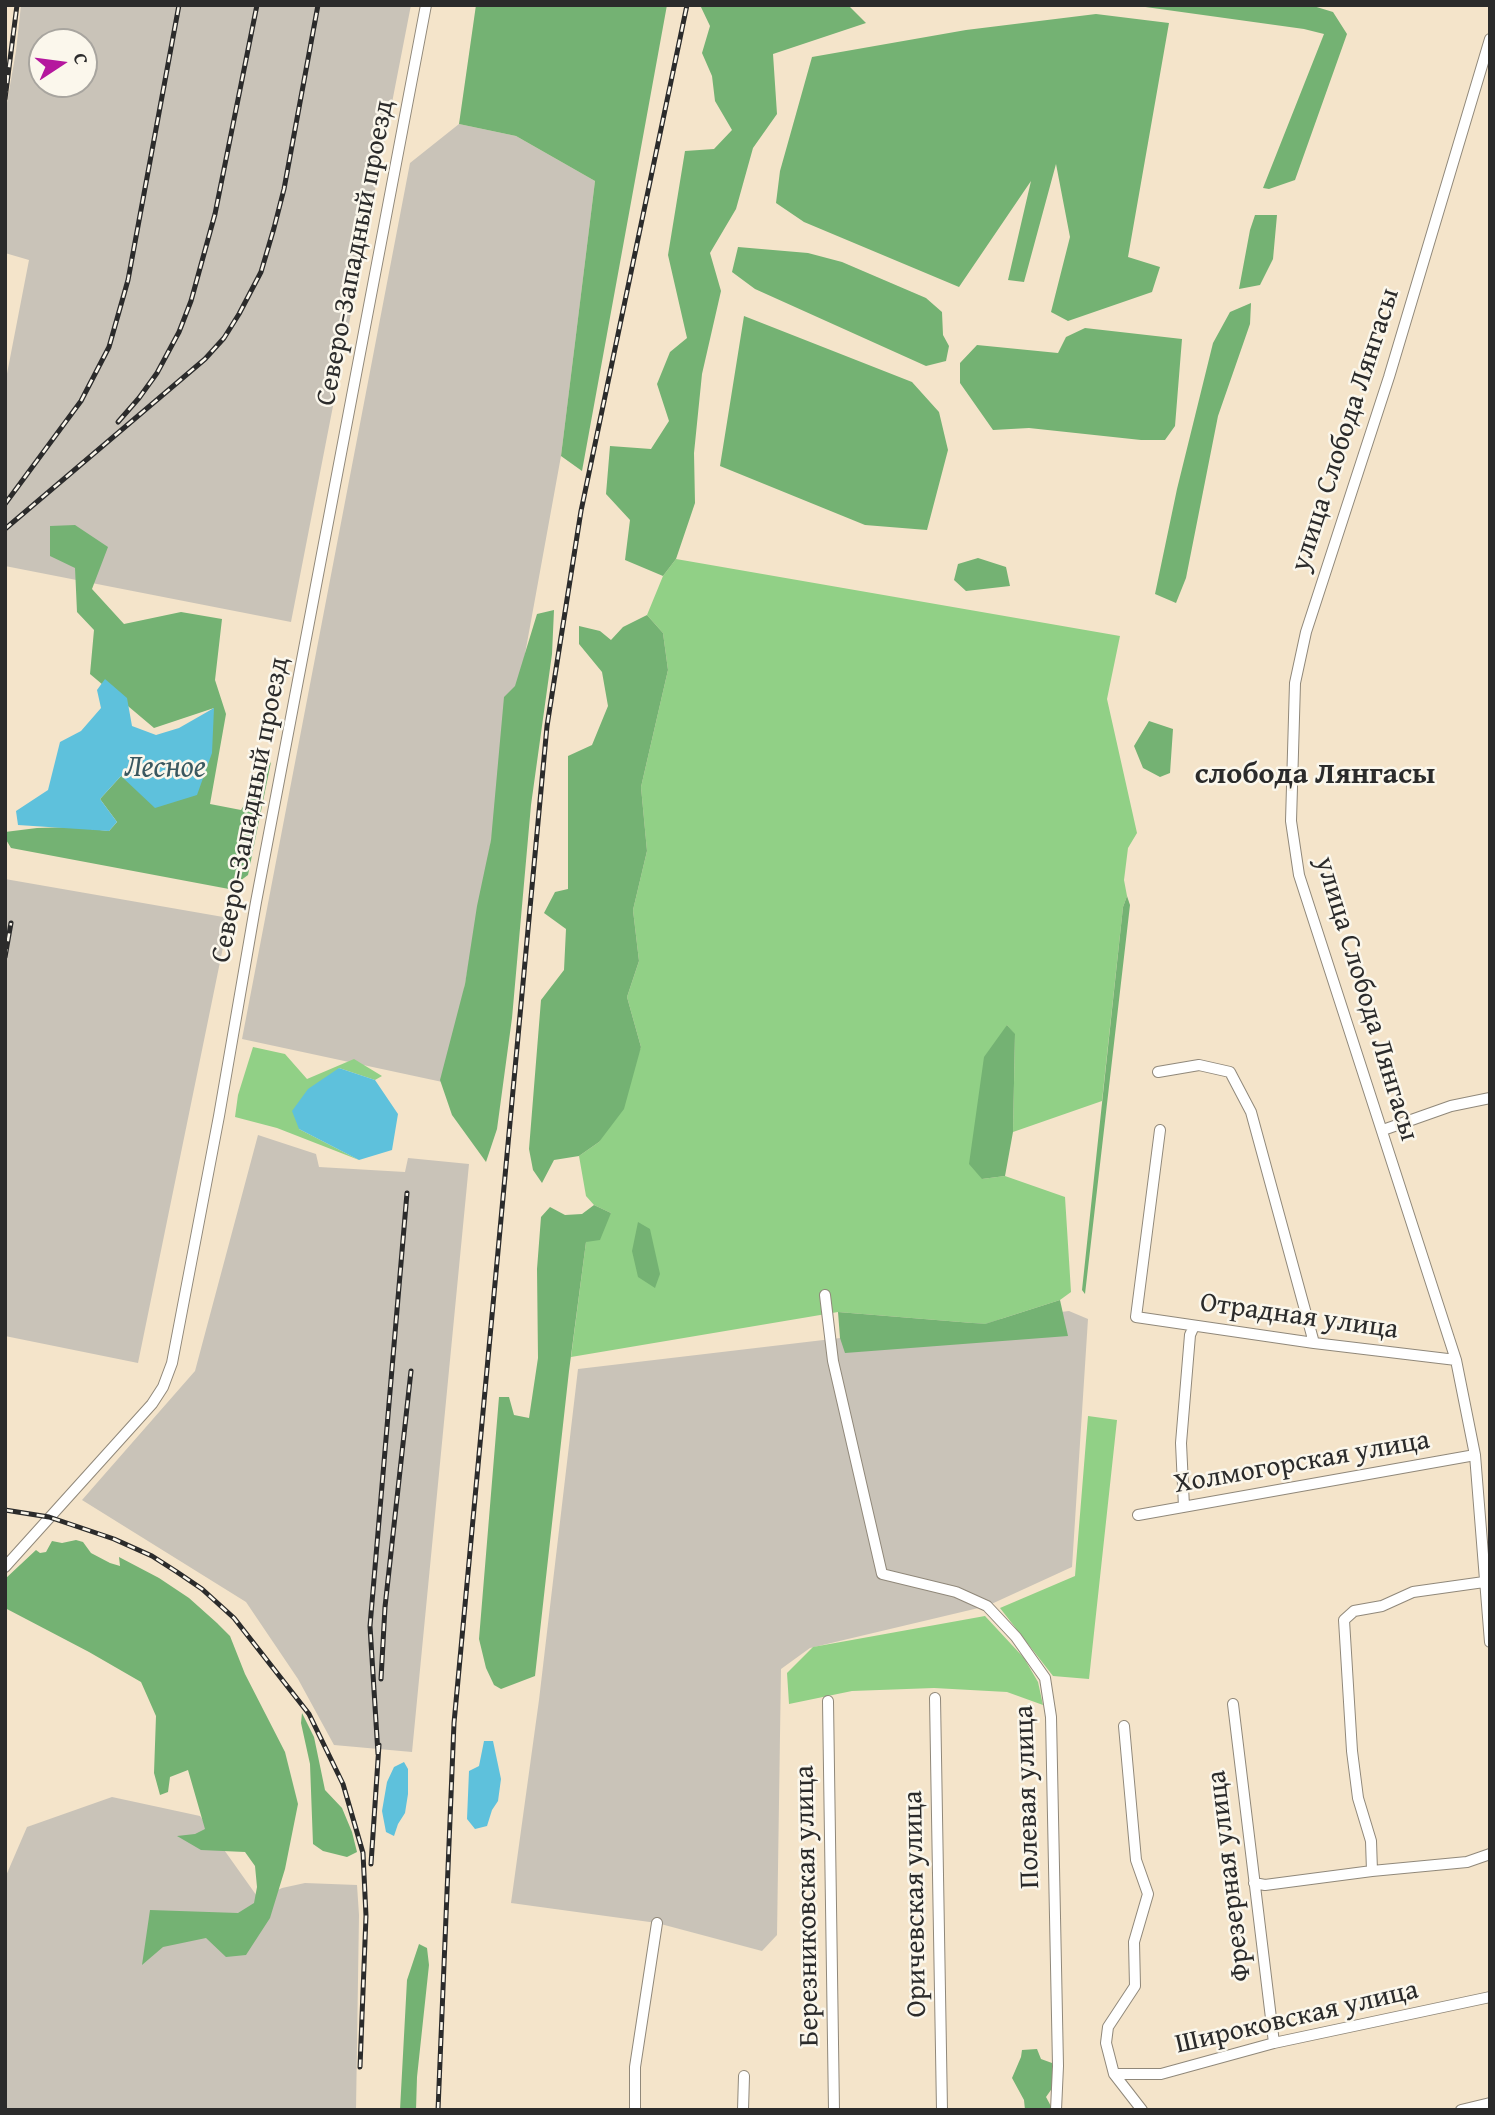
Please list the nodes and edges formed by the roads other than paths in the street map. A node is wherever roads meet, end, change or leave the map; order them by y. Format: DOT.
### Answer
graph roads {
  1 [pos="426,5"];
  2 [pos="1490,39"];
  3 [pos="1158,1072"];
  4 [pos="1490,1098"];
  5 [pos="1160,1130"];
  6 [pos="1383,1130"];
  7 [pos="825,1294"];
  8 [pos="1194,1325"];
  9 [pos="1314,1343"];
  10 [pos="1456,1360"];
  11 [pos="1475,1455"];
  12 [pos="1184,1507"];
  13 [pos="1138,1515"];
  14 [pos="5,1567"];
  15 [pos="1484,1582"];
  16 [pos="1490,1642"];
  17 [pos="935,1698"];
  18 [pos="828,1700"];
  19 [pos="1233,1704"];
  20 [pos="1124,1726"];
  21 [pos="1490,1854"];
  22 [pos="1372,1871"];
  23 [pos="1254,1883"];
  24 [pos="657,1923"];
  25 [pos="1490,1997"];
  26 [pos="1274,2043"];
  27 [pos="1114,2074"];
  28 [pos="744,2076"];
  29 [pos="1490,2103"];
  30 [pos="635,2110"];
  31 [pos="743,2110"];
  32 [pos="834,2110"];
  33 [pos="942,2110"];
  34 [pos="1056,2110"];
  35 [pos="1142,2110"];
  36 [pos="1461,2110"];
  1 -- 14 [label="street, Северо-Западный проезд"];
  2 -- 6 [label="street, улица Слобода Лянгасы"];
  3 -- 9 [label="street"];
  4 -- 6 [label="street"];
  5 -- 8 [label="street, Отрадная улица"];
  6 -- 10 [label="street, улица Слобода Лянгасы"];
  7 -- 34 [label="street, Полевая улица"];
  8 -- 9 [label="street, Отрадная улица"];
  8 -- 12 [label="street"];
  9 -- 10 [label="street, Отрадная улица"];
  10 -- 11 [label="street, улица Слобода Лянгасы"];
  11 -- 12 [label="street, Холмогорская улица"];
  11 -- 15 [label="street, улица Слобода Лянгасы"];
  12 -- 13 [label="street, Холмогорская улица"];
  15 -- 16 [label="street, улица Слобода Лянгасы"];
  15 -- 22 [label="street"];
  17 -- 33 [label="street, Оричевская улица"];
  18 -- 32 [label="street, Березниковская улица"];
  19 -- 23 [label="street, Фрезерная улица"];
  20 -- 27 [label="street"];
  21 -- 22 [label="street"];
  22 -- 23 [label="street"];
  23 -- 26 [label="street, Фрезерная улица"];
  24 -- 30 [label="street"];
  25 -- 26 [label="street, Широковская улица"];
  26 -- 27 [label="street, Широковская улица"];
  27 -- 35 [label="street"];
  28 -- 31 [label="street"];
  29 -- 36 [label="street"];
}
